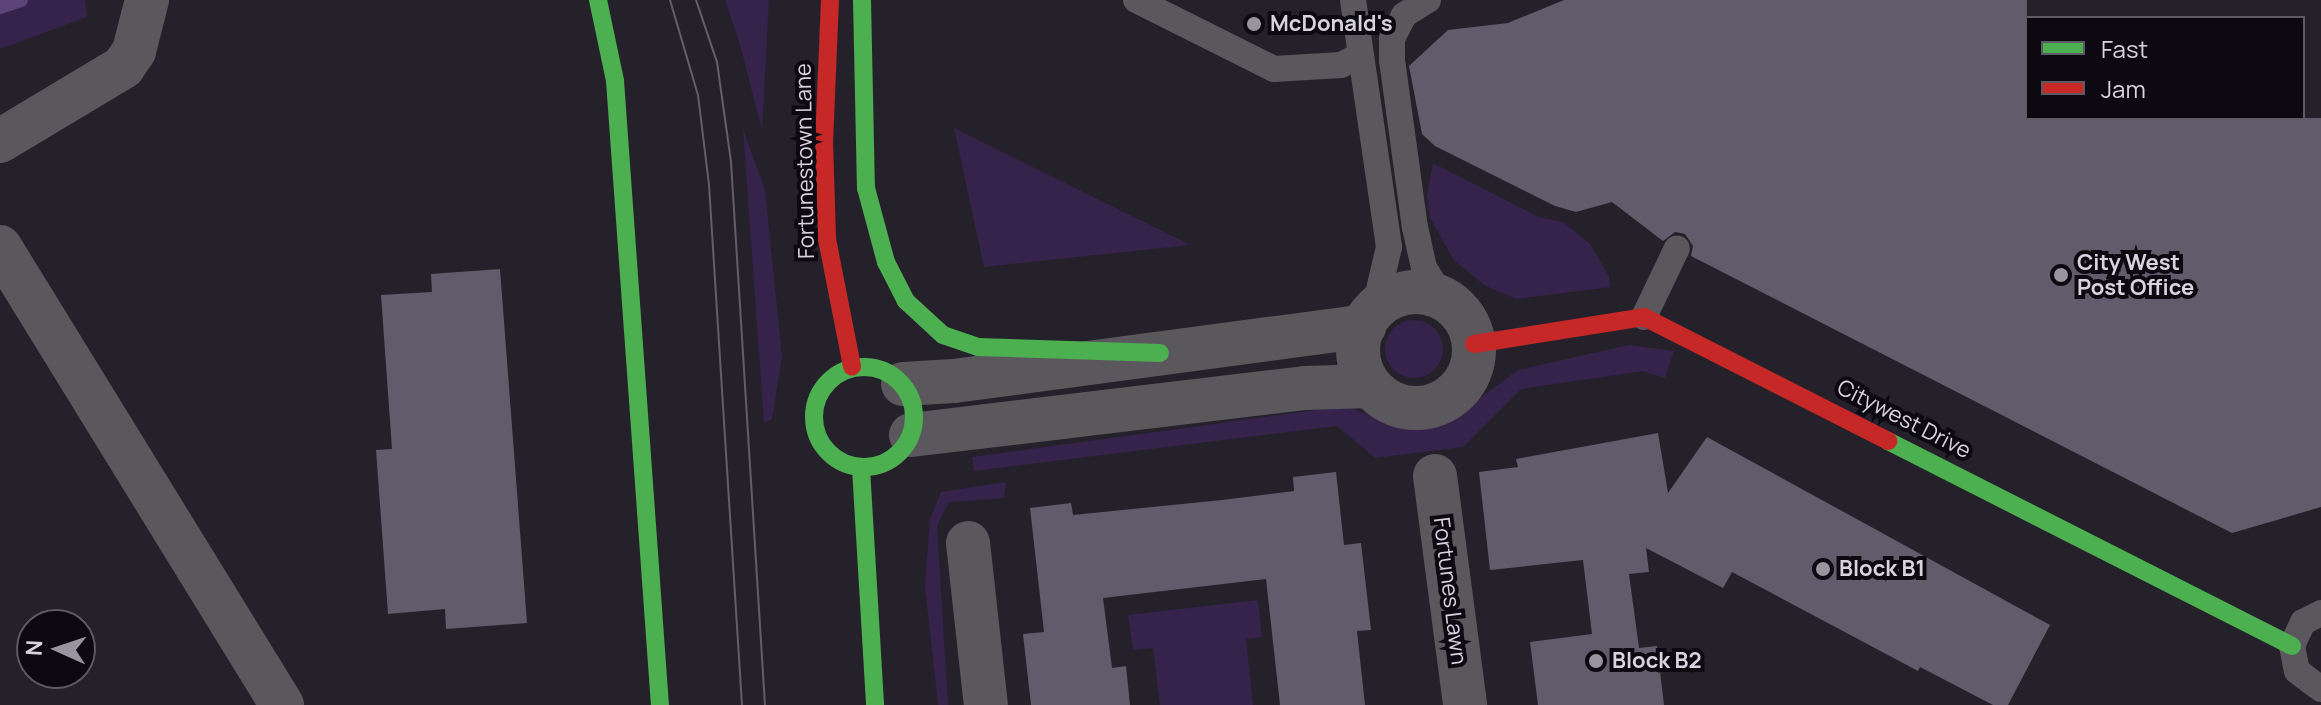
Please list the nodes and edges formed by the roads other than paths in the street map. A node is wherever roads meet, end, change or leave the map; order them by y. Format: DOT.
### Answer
graph roads {
  1 [pos="147,0"];
  2 [pos="598,0"];
  3 [pos="830,0"];
  4 [pos="862,0"];
  5 [pos="1136,0"];
  6 [pos="1353,0"];
  7 [pos="1428,0"];
  8 [pos="1361,55"];
  9 [pos="0,141"];
  10 [pos="0,247"];
  11 [pos="1677,248"];
  12 [pos="1443,298"];
  13 [pos="1644,317"];
  14 [pos="1369,319"];
  15 [pos="1474,344"];
  16 [pos="1160,353"];
  17 [pos="852,367"];
  18 [pos="903,384"];
  19 [pos="1370,386"];
  20 [pos="911,435"];
  21 [pos="861,468"];
  22 [pos="1435,476"];
  23 [pos="968,543"];
  24 [pos="2321,613"];
  25 [pos="2292,646"];
  26 [pos="2321,689"];
  27 [pos="282,705"];
  28 [pos="660,705"];
  29 [pos="875,705"];
  30 [pos="986,705"];
  31 [pos="1465,705"];
  1 -- 9 [label="street"];
  2 -- 28 [label="street"];
  3 -- 17 [label="street, Fortunestown Lane"];
  4 -- 16 [label="street"];
  5 -- 8 [label="lane"];
  6 -- 8 [label="lane"];
  7 -- 12 [label="lane"];
  8 -- 14 [label="lane"];
  10 -- 27 [label="street"];
  11 -- 13 [label="lane"];
  12 -- 14 [label="street"];
  12 -- 15 [label="street"];
  13 -- 15 [label="street"];
  13 -- 25 [label="street, Citywest Drive"];
  14 -- 16 [label="street"];
  14 -- 19 [label="street"];
  15 -- 19 [label="street"];
  16 -- 18 [label="street"];
  17 -- 18 [label="street"];
  17 -- 21 [label="street"];
  18 -- 20 [label="street"];
  19 -- 20 [label="street"];
  20 -- 21 [label="street"];
  21 -- 29 [label="street"];
  22 -- 31 [label="street, Fortunes Lawn"];
  23 -- 30 [label="street"];
  24 -- 25 [label="lane"];
  25 -- 26 [label="lane"];
}
